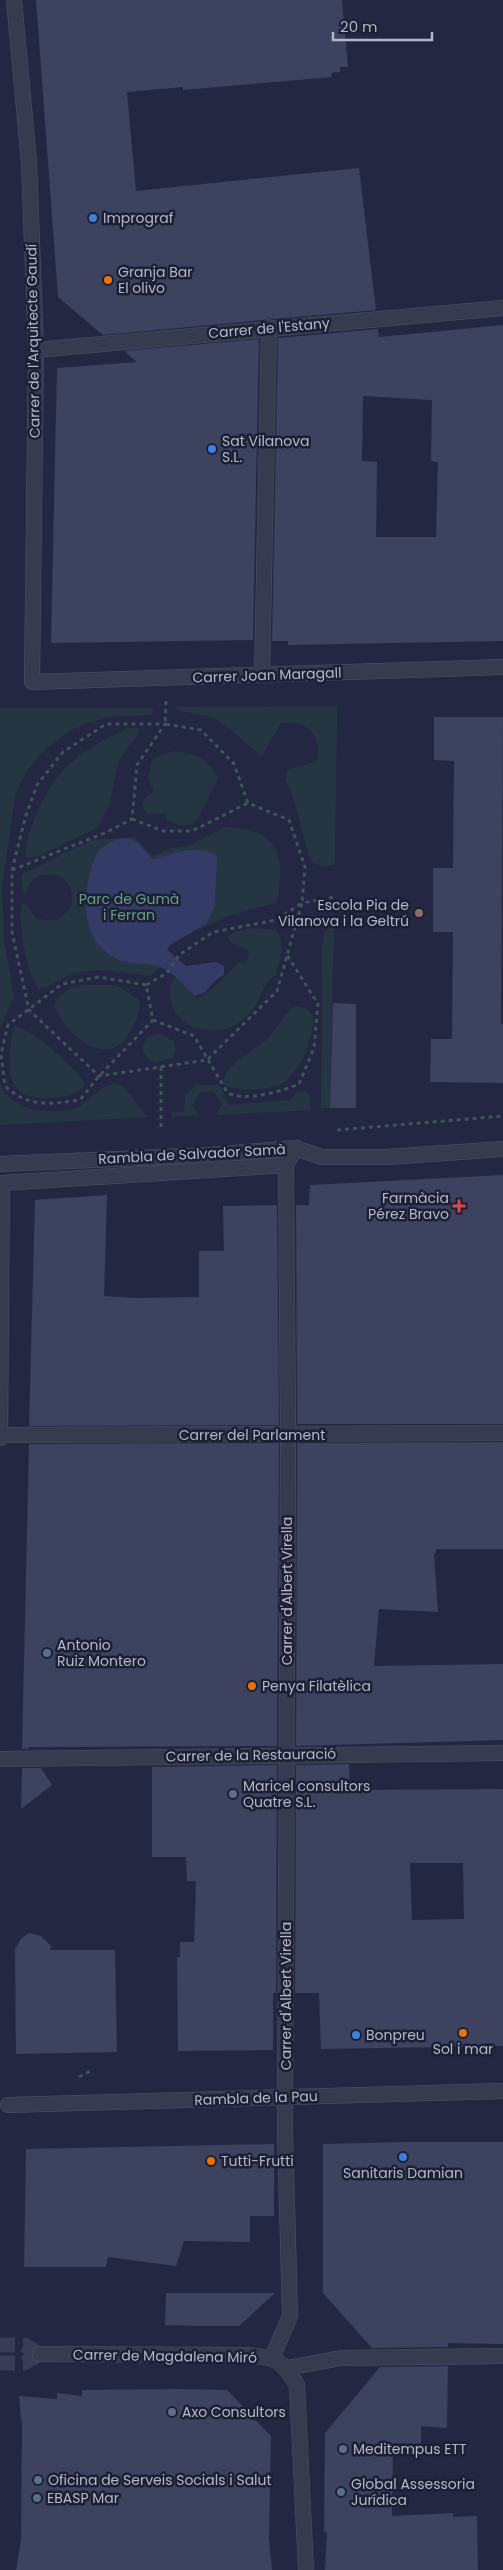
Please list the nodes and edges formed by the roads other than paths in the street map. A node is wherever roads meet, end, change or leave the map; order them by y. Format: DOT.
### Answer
graph roads {
  1 [pos="14,0"];
  2 [pos="503,308"];
  3 [pos="269,327"];
  4 [pos="36,350"];
  5 [pos="503,667"];
  6 [pos="262,675"];
  7 [pos="32,682"];
  8 [pos="296,1148"];
  9 [pos="503,1149"];
  10 [pos="0,1164"];
  11 [pos="286,1165"];
  12 [pos="503,1433"];
  13 [pos="288,1435"];
  14 [pos="0,1436"];
  15 [pos="503,1753"];
  16 [pos="286,1755"];
  17 [pos="0,1759"];
  18 [pos="503,2091"];
  19 [pos="286,2097"];
  20 [pos="8,2105"];
  21 [pos="40,2354"];
  22 [pos="503,2356"];
  23 [pos="272,2358"];
  24 [pos="287,2368"];
  25 [pos="306,2570"];
  1 -- 4 [label="street, Carrer de l'Arquitecte Gaudí"];
  2 -- 3 [label="street, Carrer de l'Estany"];
  3 -- 4 [label="street, Carrer de l'Estany"];
  3 -- 6 [label="street"];
  4 -- 7 [label="street, Carrer de l'Arquitecte Gaudí"];
  5 -- 6 [label="street, Carrer Joan Maragall"];
  6 -- 7 [label="street, Carrer Joan Maragall"];
  8 -- 9 [label="street, Rambla de Salvador Samà"];
  8 -- 10 [label="street, Rambla de Salvador Samà"];
  8 -- 11 [label="street"];
  11 -- 13 [label="street, Carrer d'Albert Virella"];
  11 -- 14 [label="street, Rambla de Salvador Samà"];
  12 -- 13 [label="street, Carrer del Parlament"];
  13 -- 14 [label="street, Carrer del Parlament"];
  13 -- 16 [label="street, Carrer d'Albert Virella"];
  15 -- 16 [label="street, Carrer de la Restauració"];
  16 -- 17 [label="street, Carrer de la Restauració"];
  16 -- 19 [label="street, Carrer d'Albert Virella"];
  18 -- 19 [label="street, Rambla de la Pau"];
  19 -- 20 [label="street, Rambla de la Pau"];
  19 -- 23 [label="street, Carrer d'Albert Virella"];
  21 -- 23 [label="street, Carrer de Magdalena Miró"];
  22 -- 24 [label="street"];
  23 -- 24 [label="street, Carrer de Magdalena Miró"];
  24 -- 25 [label="street, Carrer de Magdalena Miró"];
}
